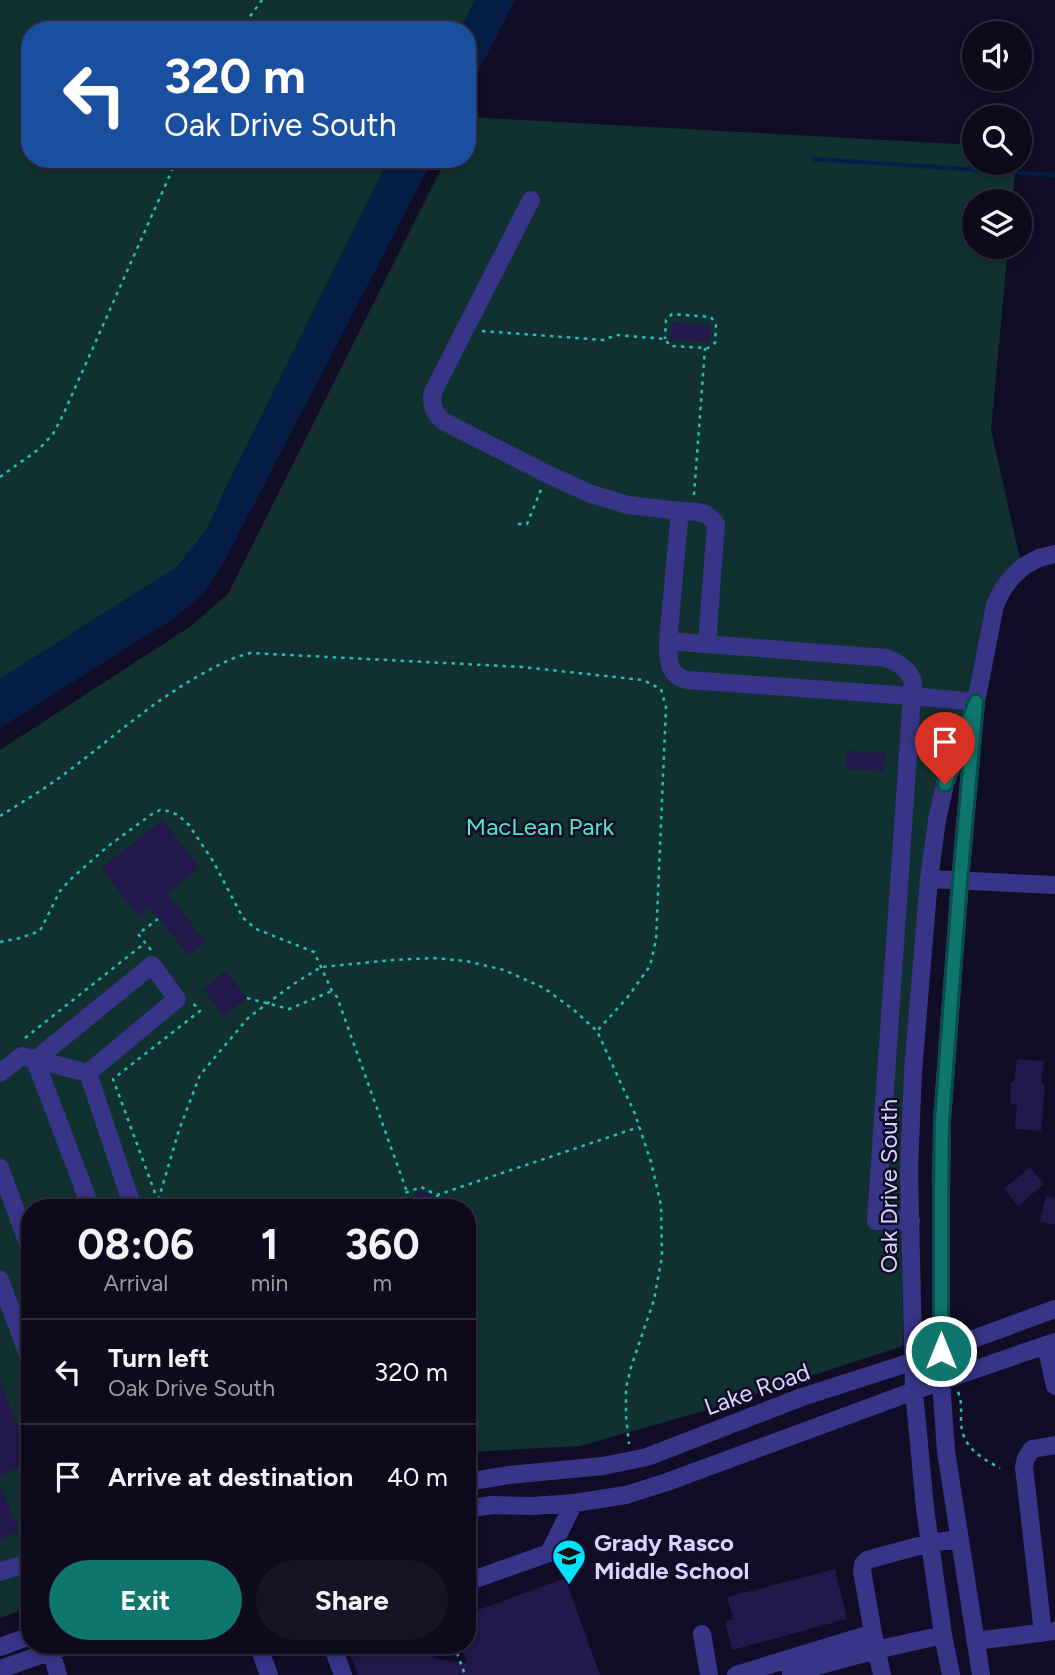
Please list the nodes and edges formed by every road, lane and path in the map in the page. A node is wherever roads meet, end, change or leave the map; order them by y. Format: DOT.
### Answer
graph roads {
  1 [pos="261,0"];
  2 [pos="246,21"];
  3 [pos="173,168"];
  4 [pos="531,200"];
  5 [pos="465,329"];
  6 [pos="665,339"];
  7 [pos="705,348"];
  8 [pos="547,474"];
  9 [pos="0,477"];
  10 [pos="686,511"];
  11 [pos="518,524"];
  12 [pos="1055,554"];
  13 [pos="668,641"];
  14 [pos="707,643"];
  15 [pos="911,696"];
  16 [pos="976,702"];
  17 [pos="0,816"];
  18 [pos="929,879"];
  19 [pos="960,881"];
  20 [pos="1055,885"];
  21 [pos="158,919"];
  22 [pos="0,942"];
  23 [pos="145,943"];
  24 [pos="153,953"];
  25 [pos="321,967"];
  26 [pos="332,991"];
  27 [pos="247,998"];
  28 [pos="192,1002"];
  29 [pos="268,1003"];
  30 [pos="50,1010"];
  31 [pos="54,1016"];
  32 [pos="597,1031"];
  33 [pos="24,1038"];
  34 [pos="35,1059"];
  35 [pos="0,1073"];
  36 [pos="88,1073"];
  37 [pos="639,1127"];
  38 [pos="0,1168"];
  39 [pos="407,1192"];
  40 [pos="437,1195"];
  41 [pos="87,1199"];
  42 [pos="130,1199"];
  43 [pos="157,1199"];
  44 [pos="159,1199"];
  45 [pos="402,1199"];
  46 [pos="438,1199"];
  47 [pos="911,1221"];
  48 [pos="21,1225"];
  49 [pos="0,1280"];
  50 [pos="1055,1309"];
  51 [pos="21,1336"];
  52 [pos="1051,1344"];
  53 [pos="941,1351"];
  54 [pos="913,1360"];
  55 [pos="948,1384"];
  56 [pos="1055,1386"];
  57 [pos="915,1391"];
  58 [pos="1055,1445"];
  59 [pos="631,1452"];
  60 [pos="1000,1468"];
  61 [pos="476,1480"];
  62 [pos="638,1491"];
  63 [pos="574,1503"];
  64 [pos="476,1508"];
  65 [pos="960,1539"];
  66 [pos="929,1543"];
  67 [pos="21,1565"];
  68 [pos="0,1572"];
  69 [pos="476,1579"];
  70 [pos="1049,1632"];
  71 [pos="702,1634"];
  72 [pos="943,1634"];
  73 [pos="21,1639"];
  74 [pos="875,1641"];
  75 [pos="975,1641"];
  76 [pos="0,1647"];
  77 [pos="43,1654"];
  78 [pos="52,1654"];
  79 [pos="261,1654"];
  80 [pos="335,1654"];
  81 [pos="457,1654"];
  82 [pos="0,1670"];
  83 [pos="58,1675"];
  84 [pos="269,1675"];
  85 [pos="343,1675"];
  86 [pos="465,1675"];
  87 [pos="709,1675"];
  88 [pos="736,1675"];
  89 [pos="791,1675"];
  90 [pos="882,1675"];
  91 [pos="951,1675"];
  92 [pos="981,1675"];
  1 -- 2 [label="path"];
  3 -- 9 [label="path"];
  4 -- 5 [label="street"];
  5 -- 6 [label="path"];
  5 -- 8 [label="street"];
  6 -- 7 [label="path"];
  6 -- 7 [label="path"];
  7 -- 10 [label="path"];
  8 -- 10 [label="street"];
  8 -- 11 [label="path"];
  10 -- 13 [label="street"];
  10 -- 14 [label="street"];
  12 -- 16 [label="street, Oak Drive South"];
  13 -- 14 [label="street"];
  13 -- 15 [label="street"];
  14 -- 15 [label="street"];
  15 -- 16 [label="street"];
  15 -- 47 [label="street"];
  16 -- 18 [label="street, Oak Drive South"];
  16 -- 19 [label="street, Oak Drive South"];
  17 -- 32 [label="path"];
  18 -- 19 [label="street"];
  18 -- 47 [label="street, Oak Drive South"];
  19 -- 20 [label="street"];
  19 -- 53 [label="street, Oak Drive South"];
  21 -- 23 [label="path"];
  22 -- 25 [label="path"];
  23 -- 24 [label="path"];
  23 -- 31 [label="path"];
  25 -- 26 [label="path"];
  25 -- 29 [label="path"];
  25 -- 32 [label="path"];
  26 -- 29 [label="path"];
  26 -- 39 [label="path"];
  27 -- 29 [label="path"];
  28 -- 43 [label="path"];
  29 -- 44 [label="path"];
  30 -- 31 [label="path"];
  31 -- 33 [label="path"];
  32 -- 37 [label="path"];
  34 -- 35 [label="street"];
  34 -- 36 [label="street"];
  34 -- 36 [label="street"];
  34 -- 41 [label="street"];
  36 -- 42 [label="street"];
  37 -- 40 [label="path"];
  37 -- 59 [label="path"];
  38 -- 48 [label="street"];
  39 -- 40 [label="path"];
  39 -- 45 [label="path"];
  40 -- 46 [label="path"];
  47 -- 54 [label="street, Oak Drive South"];
  49 -- 51 [label="street"];
  50 -- 53 [label="street, Lake Road"];
  52 -- 55 [label="street"];
  52 -- 56 [label="street"];
  53 -- 54 [label="street, Lake Road"];
  53 -- 55 [label="street, Oak Drive South"];
  54 -- 57 [label="street, Oak Drive South"];
  54 -- 59 [label="street, Lake Road"];
  55 -- 57 [label="street"];
  55 -- 60 [label="path"];
  55 -- 65 [label="street, Oak Drive South"];
  57 -- 62 [label="street"];
  57 -- 66 [label="street, Oak Drive South"];
  58 -- 70 [label="street"];
  59 -- 61 [label="street, Lake Road"];
  59 -- 62 [label="street"];
  62 -- 63 [label="street"];
  63 -- 64 [label="street"];
  63 -- 69 [label="street"];
  65 -- 66 [label="street"];
  65 -- 75 [label="street, Oak Drive South"];
  66 -- 72 [label="street, Oak Drive South"];
  66 -- 74 [label="street"];
  67 -- 68 [label="street"];
  70 -- 75 [label="street"];
  71 -- 87 [label="street"];
  72 -- 74 [label="street"];
  72 -- 91 [label="street, Oak Drive South"];
  73 -- 76 [label="street"];
  74 -- 88 [label="street"];
  74 -- 89 [label="street"];
  74 -- 90 [label="street"];
  75 -- 92 [label="street, Oak Drive South"];
  77 -- 82 [label="street"];
  78 -- 83 [label="street"];
  79 -- 84 [label="street"];
  80 -- 85 [label="street"];
  81 -- 86 [label="path"];
}
